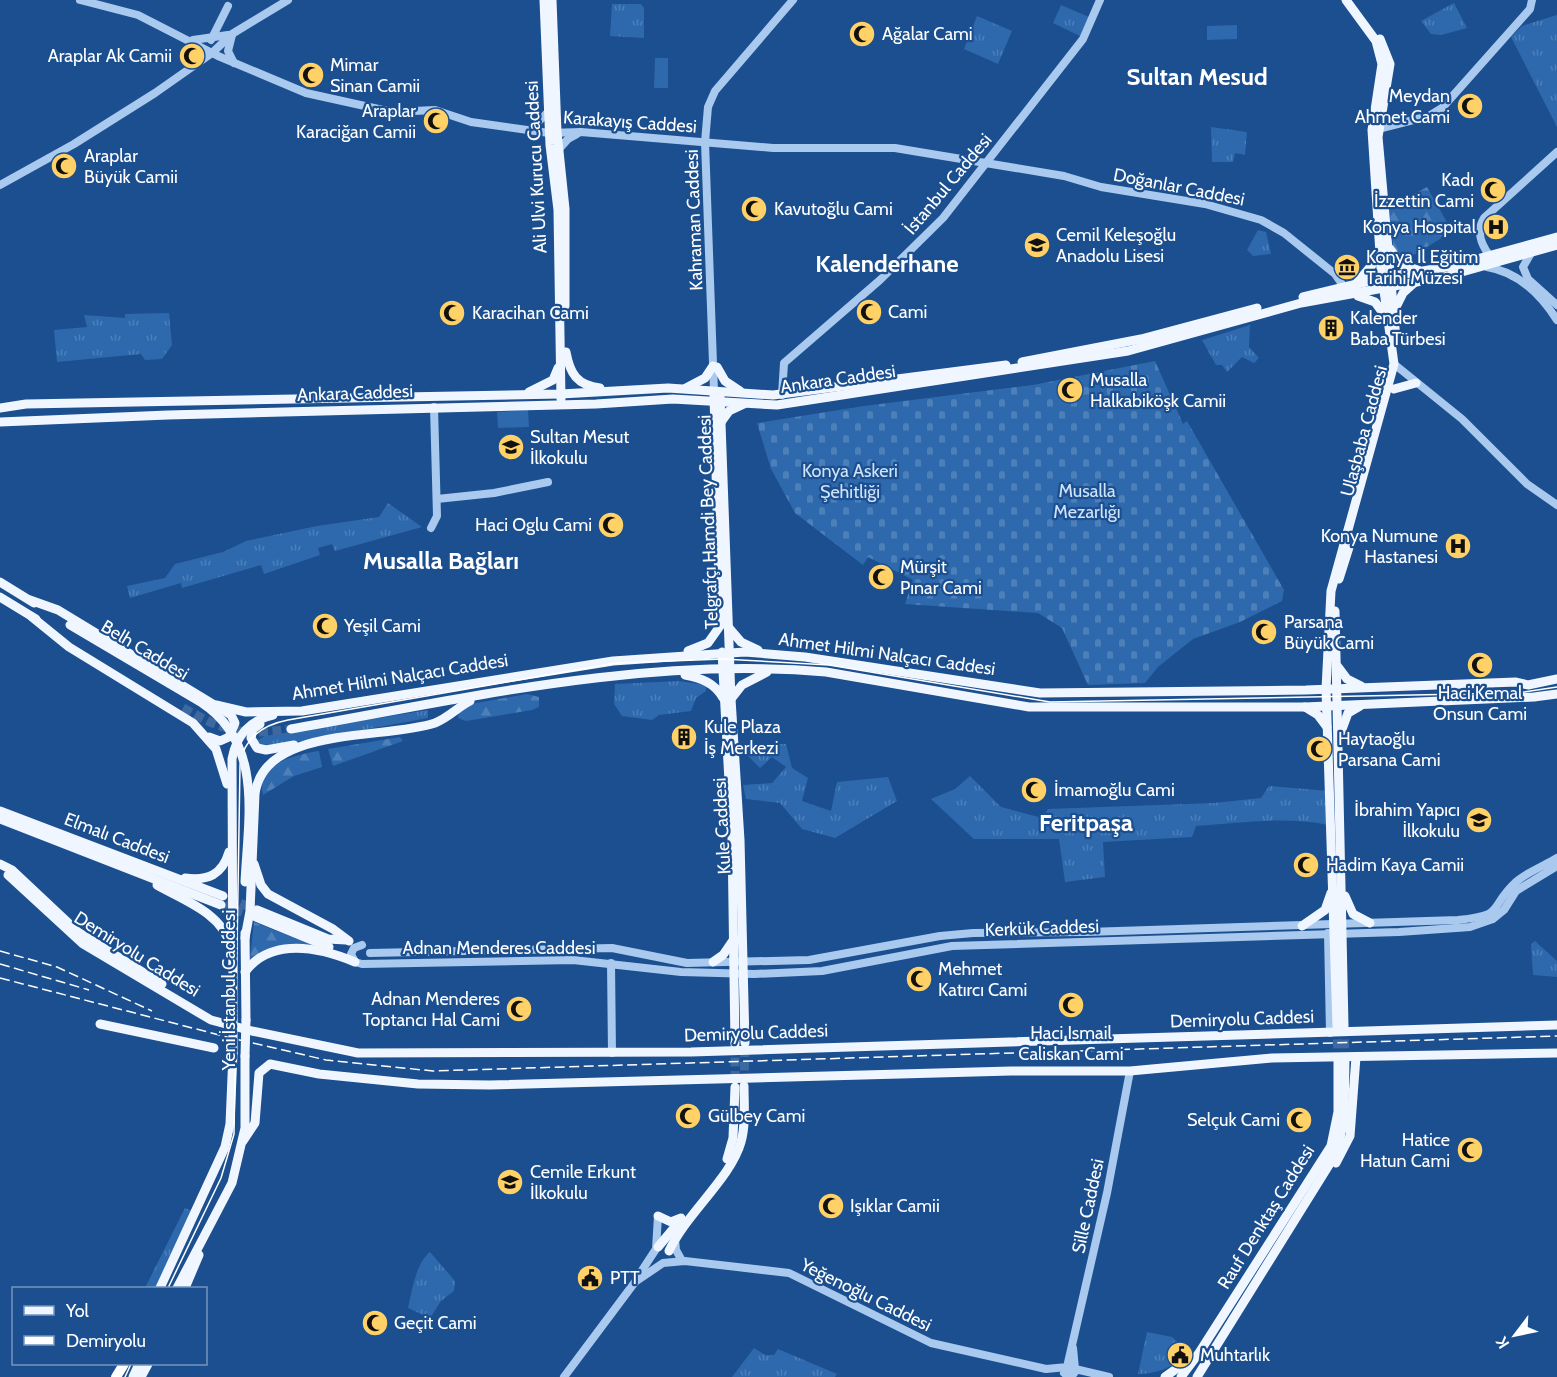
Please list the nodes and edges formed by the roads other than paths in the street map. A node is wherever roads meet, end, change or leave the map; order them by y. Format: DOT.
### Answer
graph roads {
  1 [pos="80,0"];
  2 [pos="288,0"];
  3 [pos="544,0"];
  4 [pos="552,0"];
  5 [pos="794,0"];
  6 [pos="1100,0"];
  7 [pos="1346,0"];
  8 [pos="1353,0"];
  9 [pos="1532,0"];
  10 [pos="228,6"];
  11 [pos="232,34"];
  12 [pos="188,40"];
  13 [pos="211,40"];
  14 [pos="212,53"];
  15 [pos="234,63"];
  16 [pos="549,111"];
  17 [pos="1378,129"];
  18 [pos="530,130"];
  19 [pos="581,132"];
  20 [pos="553,133"];
  21 [pos="705,142"];
  22 [pos="558,150"];
  23 [pos="1557,152"];
  24 [pos="984,165"];
  25 [pos="0,185"];
  26 [pos="1557,237"];
  27 [pos="1383,242"];
  28 [pos="1557,245"];
  29 [pos="1531,253"];
  30 [pos="1490,256"];
  31 [pos="1487,267"];
  32 [pos="1424,271"];
  33 [pos="1387,283"];
  34 [pos="1414,283"];
  35 [pos="1355,284"];
  36 [pos="1344,287"];
  37 [pos="1352,295"];
  38 [pos="1557,305"];
  39 [pos="1391,316"];
  40 [pos="1557,320"];
  41 [pos="563,352"];
  42 [pos="715,365"];
  43 [pos="1397,367"];
  44 [pos="1416,383"];
  45 [pos="685,388"];
  46 [pos="626,389"];
  47 [pos="1394,389"];
  48 [pos="563,394"];
  49 [pos="519,395"];
  50 [pos="782,395"];
  51 [pos="717,396"];
  52 [pos="746,398"];
  53 [pos="687,399"];
  54 [pos="564,405"];
  55 [pos="434,407"];
  56 [pos="0,408"];
  57 [pos="0,422"];
  58 [pos="717,422"];
  59 [pos="548,482"];
  60 [pos="437,499"];
  61 [pos="1557,505"];
  62 [pos="431,528"];
  63 [pos="0,582"];
  64 [pos="0,597"];
  65 [pos="30,600"];
  66 [pos="32,617"];
  67 [pos="728,624"];
  68 [pos="726,652"];
  69 [pos="769,653"];
  70 [pos="674,656"];
  71 [pos="1331,663"];
  72 [pos="727,670"];
  73 [pos="772,670"];
  74 [pos="674,673"];
  75 [pos="1557,679"];
  76 [pos="1370,688"];
  77 [pos="1326,689"];
  78 [pos="1338,689"];
  79 [pos="1306,690"];
  80 [pos="1557,694"];
  81 [pos="481,696"];
  82 [pos="727,699"];
  83 [pos="1367,704"];
  84 [pos="216,705"];
  85 [pos="1332,706"];
  86 [pos="1305,707"];
  87 [pos="183,708"];
  88 [pos="302,711"];
  89 [pos="291,729"];
  90 [pos="1329,730"];
  91 [pos="206,735"];
  92 [pos="236,738"];
  93 [pos="1338,740"];
  94 [pos="322,741"];
  95 [pos="231,803"];
  96 [pos="0,811"];
  97 [pos="0,819"];
  98 [pos="232,835"];
  99 [pos="253,856"];
  100 [pos="1557,858"];
  101 [pos="0,864"];
  102 [pos="1557,866"];
  103 [pos="134,872"];
  104 [pos="8,875"];
  105 [pos="169,875"];
  106 [pos="1337,880"];
  107 [pos="1371,923"];
  108 [pos="1302,926"];
  109 [pos="1337,929"];
  110 [pos="735,936"];
  111 [pos="245,938"];
  112 [pos="350,941"];
  113 [pos="362,945"];
  114 [pos="370,953"];
  115 [pos="232,955"];
  116 [pos="712,962"];
  117 [pos="739,962"];
  118 [pos="358,963"];
  119 [pos="611,963"];
  120 [pos="245,972"];
  121 [pos="739,974"];
  122 [pos="202,1015"];
  123 [pos="100,1023"];
  124 [pos="1557,1025"];
  125 [pos="1337,1028"];
  126 [pos="740,1044"];
  127 [pos="214,1048"];
  128 [pos="612,1053"];
  129 [pos="1557,1053"];
  130 [pos="1356,1057"];
  131 [pos="1130,1071"];
  132 [pos="243,1141"];
  133 [pos="1323,1175"];
  134 [pos="658,1216"];
  135 [pos="684,1216"];
  136 [pos="204,1236"];
  137 [pos="675,1239"];
  138 [pos="658,1248"];
  139 [pos="670,1252"];
  140 [pos="683,1260"];
  141 [pos="665,1262"];
  142 [pos="635,1282"];
  143 [pos="160,1287"];
  144 [pos="178,1287"];
  145 [pos="185,1287"];
  146 [pos="1199,1353"];
  147 [pos="1071,1375"];
  148 [pos="1197,1376"];
  149 [pos="564,1377"];
  150 [pos="1109,1377"];
  151 [pos="1166,1377"];
  152 [pos="1181,1377"];
  1 -- 12 [label="street, Karakayış Caddesi"];
  2 -- 11 [label="street"];
  3 -- 16 [label="main road, Ali Ulvi Kurucu Caddesi"];
  4 -- 20 [label="main road, Ali Ulvi Kurucu Caddesi"];
  5 -- 21 [label="street, Kahraman Caddesi"];
  6 -- 24 [label="street, İstanbul Caddesi"];
  7 -- 27 [label="main road"];
  8 -- 17 [label="main road"];
  9 -- 17 [label="street"];
  10 -- 13 [label="street"];
  11 -- 13 [label="street"];
  11 -- 14 [label="street"];
  11 -- 15 [label="street"];
  12 -- 13 [label="street"];
  12 -- 14 [label="street, Karakayış Caddesi"];
  14 -- 15 [label="street, Karakayış Caddesi"];
  14 -- 25 [label="street"];
  15 -- 18 [label="street, Karakayış Caddesi"];
  16 -- 18 [label="street"];
  16 -- 20 [label="main road, Ali Ulvi Kurucu Caddesi"];
  17 -- 27 [label="main road"];
  18 -- 20 [label="street, Karakayış Caddesi"];
  19 -- 20 [label="street, Karakayış Caddesi"];
  19 -- 21 [label="street, Karakayış Caddesi"];
  19 -- 22 [label="street"];
  20 -- 22 [label="main road, Ali Ulvi Kurucu Caddesi"];
  20 -- 41 [label="main road, Ali Ulvi Kurucu Caddesi"];
  21 -- 24 [label="street, Karakayış Caddesi"];
  21 -- 42 [label="street, Kahraman Caddesi"];
  22 -- 41 [label="main road, Ali Ulvi Kurucu Caddesi"];
  23 -- 30 [label="street"];
  24 -- 36 [label="street, Doğanlar Caddesi"];
  24 -- 50 [label="street, İstanbul Caddesi"];
  26 -- 30 [label="main road, Ankara Caddesi"];
  27 -- 32 [label="main road"];
  27 -- 33 [label="main road, Ulaşbaba Caddesi"];
  27 -- 35 [label="main road"];
  28 -- 29 [label="main road, Ankara Caddesi"];
  29 -- 31 [label="main road, Ankara Caddesi"];
  29 -- 38 [label="street"];
  30 -- 32 [label="main road, Ankara Caddesi"];
  31 -- 34 [label="main road, Ankara Caddesi"];
  31 -- 40 [label="street"];
  32 -- 33 [label="main road, Ankara Caddesi"];
  33 -- 34 [label="main road, Ankara Caddesi"];
  33 -- 35 [label="main road, Ankara Caddesi"];
  33 -- 37 [label="main road, Ankara Caddesi"];
  33 -- 39 [label="main road, Ulaşbaba Caddesi"];
  34 -- 39 [label="main road"];
  35 -- 36 [label="main road, Ankara Caddesi"];
  36 -- 50 [label="main road, Ankara Caddesi"];
  37 -- 39 [label="main road"];
  37 -- 52 [label="main road, Ankara Caddesi"];
  39 -- 43 [label="main road, Ulaşbaba Caddesi"];
  41 -- 46 [label="main road"];
  41 -- 48 [label="main road, Ali Ulvi Kurucu Caddesi"];
  41 -- 49 [label="main road"];
  42 -- 45 [label="main road"];
  42 -- 51 [label="street, Kahraman Caddesi"];
  42 -- 52 [label="main road"];
  43 -- 44 [label="street"];
  43 -- 47 [label="main road, Ulaşbaba Caddesi"];
  43 -- 71 [label="main road, Ulaşbaba Caddesi"];
  44 -- 47 [label="main road"];
  44 -- 61 [label="street"];
  45 -- 46 [label="main road, Ankara Caddesi"];
  45 -- 51 [label="main road, Ankara Caddesi"];
  46 -- 48 [label="main road, Ankara Caddesi"];
  47 -- 71 [label="main road, Ulaşbaba Caddesi"];
  48 -- 49 [label="main road, Ankara Caddesi"];
  48 -- 54 [label="main road, Ali Ulvi Kurucu Caddesi"];
  49 -- 56 [label="main road, Ankara Caddesi"];
  50 -- 52 [label="main road, Ankara Caddesi"];
  51 -- 52 [label="main road, Ankara Caddesi"];
  51 -- 53 [label="main road, Ankara Caddesi"];
  51 -- 58 [label="main road, Telgrafçı Hamdi Bey Caddesi"];
  52 -- 58 [label="main road"];
  53 -- 54 [label="main road, Ankara Caddesi"];
  53 -- 58 [label="main road"];
  54 -- 55 [label="main road, Ankara Caddesi"];
  55 -- 57 [label="main road, Ankara Caddesi"];
  55 -- 60 [label="street"];
  58 -- 67 [label="main road, Telgrafçı Hamdi Bey Caddesi"];
  58 -- 70 [label="main road, Telgrafçı Hamdi Bey Caddesi"];
  59 -- 60 [label="street"];
  60 -- 62 [label="street"];
  63 -- 65 [label="main road, Belh Caddesi"];
  64 -- 66 [label="main road, Belh Caddesi"];
  65 -- 84 [label="main road, Belh Caddesi"];
  65 -- 92 [label="main road, Belh Caddesi, bridge"];
  66 -- 87 [label="main road, Belh Caddesi"];
  66 -- 91 [label="main road, Belh Caddesi"];
  67 -- 68 [label="main road, Telgrafçı Hamdi Bey Caddesi"];
  67 -- 69 [label="main road"];
  68 -- 69 [label="main road, Ahmet Hilmi Nalçacı Caddesi"];
  68 -- 70 [label="main road, Ahmet Hilmi Nalçacı Caddesi"];
  68 -- 72 [label="main road, Kule Caddesi"];
  69 -- 79 [label="main road, Ahmet Hilmi Nalçacı Caddesi"];
  70 -- 88 [label="main road, Ahmet Hilmi Nalçacı Caddesi"];
  71 -- 76 [label="main road"];
  71 -- 77 [label="main road, Ulaşbaba Caddesi"];
  71 -- 78 [label="main road, Ulaşbaba Caddesi"];
  71 -- 79 [label="main road"];
  72 -- 73 [label="main road, Ahmet Hilmi Nalçacı Caddesi"];
  72 -- 74 [label="main road, Ahmet Hilmi Nalçacı Caddesi"];
  72 -- 82 [label="main road, Kule Caddesi"];
  73 -- 82 [label="main road"];
  73 -- 86 [label="main road, Ahmet Hilmi Nalçacı Caddesi"];
  74 -- 81 [label="main road, Ahmet Hilmi Nalçacı Caddesi"];
  74 -- 82 [label="main road"];
  75 -- 76 [label="main road, Ahmet Hilmi Nalçacı Caddesi"];
  76 -- 78 [label="main road, Ahmet Hilmi Nalçacı Caddesi"];
  77 -- 78 [label="main road, Ahmet Hilmi Nalçacı Caddesi"];
  77 -- 79 [label="main road, Ahmet Hilmi Nalçacı Caddesi"];
  77 -- 85 [label="main road"];
  78 -- 85 [label="main road"];
  80 -- 83 [label="main road, Ahmet Hilmi Nalçacı Caddesi"];
  81 -- 89 [label="main road, Ahmet Hilmi Nalçacı Caddesi"];
  81 -- 94 [label="main road"];
  82 -- 110 [label="main road, Kule Caddesi"];
  82 -- 117 [label="main road, Kule Caddesi"];
  83 -- 85 [label="main road, Ahmet Hilmi Nalçacı Caddesi"];
  83 -- 93 [label="main road"];
  84 -- 88 [label="main road, Ahmet Hilmi Nalçacı Caddesi"];
  84 -- 91 [label="main road"];
  85 -- 86 [label="main road, Ahmet Hilmi Nalçacı Caddesi"];
  85 -- 90 [label="main road"];
  85 -- 93 [label="main road"];
  86 -- 90 [label="main road"];
  88 -- 94 [label="main road"];
  88 -- 95 [label="main road"];
  90 -- 106 [label="main road"];
  91 -- 95 [label="main road, Belh Caddesi"];
  92 -- 111 [label="main road, Yeni İstanbul Caddesi, bridge"];
  93 -- 106 [label="main road"];
  94 -- 99 [label="main road"];
  95 -- 98 [label="main road, Yeni İstanbul Caddesi"];
  96 -- 105 [label="main road, Elmalı Caddesi"];
  97 -- 103 [label="main road, Elmalı Caddesi"];
  98 -- 105 [label="main road"];
  98 -- 115 [label="main road, Yeni İstanbul Caddesi"];
  99 -- 111 [label="main road"];
  99 -- 112 [label="main road"];
  100 -- 107 [label="street"];
  101 -- 122 [label="main road"];
  102 -- 109 [label="street"];
  103 -- 105 [label="main road, Elmalı Caddesi"];
  103 -- 115 [label="main road"];
  104 -- 122 [label="main road, Demiryolu Caddesi"];
  106 -- 107 [label="main road"];
  106 -- 108 [label="main road"];
  106 -- 109 [label="main road"];
  107 -- 109 [label="street"];
  108 -- 109 [label="street, Kerkük Caddesi"];
  108 -- 117 [label="street, Kerkük Caddesi"];
  109 -- 121 [label="street, Kerkük Caddesi"];
  109 -- 125 [label="main road"];
  109 -- 125 [label="street"];
  110 -- 116 [label="main road"];
  110 -- 117 [label="main road, Kule Caddesi"];
  111 -- 120 [label="main road, Yeni İstanbul Caddesi"];
  112 -- 113 [label="street"];
  112 -- 118 [label="main road"];
  113 -- 114 [label="street"];
  113 -- 118 [label="street"];
  114 -- 116 [label="street, Adnan Menderes Caddesi"];
  114 -- 118 [label="street"];
  115 -- 143 [label="main road, Yeni İstanbul Caddesi, bridge"];
  116 -- 117 [label="street, Adnan Menderes Caddesi"];
  117 -- 121 [label="main road"];
  118 -- 119 [label="street, Adnan Menderes Caddesi"];
  118 -- 120 [label="main road"];
  119 -- 121 [label="street, Adnan Menderes Caddesi"];
  119 -- 128 [label="street"];
  120 -- 132 [label="main road, Yeni İstanbul Caddesi, bridge"];
  121 -- 126 [label="main road"];
  122 -- 128 [label="main road, Demiryolu Caddesi"];
  123 -- 127 [label="main road"];
  124 -- 125 [label="main road, Demiryolu Caddesi"];
  125 -- 128 [label="main road, Demiryolu Caddesi"];
  129 -- 130 [label="main road"];
  130 -- 131 [label="main road"];
  130 -- 133 [label="main road"];
  131 -- 132 [label="main road"];
  131 -- 147 [label="street, Sille Caddesi"];
  132 -- 136 [label="main road, Yeni İstanbul Caddesi"];
  133 -- 146 [label="main road, Rauf Denktaş Caddesi"];
  133 -- 148 [label="main road, Rauf Denktaş Caddesi"];
  134 -- 135 [label="main road"];
  134 -- 138 [label="street"];
  135 -- 137 [label="main road"];
  135 -- 138 [label="main road"];
  136 -- 144 [label="main road, Yeni İstanbul Caddesi"];
  136 -- 145 [label="main road, Yeni İstanbul Caddesi"];
  137 -- 139 [label="main road"];
  137 -- 140 [label="street"];
  138 -- 139 [label="street"];
  138 -- 141 [label="street"];
  138 -- 142 [label="street"];
  139 -- 140 [label="street"];
  139 -- 141 [label="street"];
  140 -- 141 [label="street"];
  140 -- 147 [label="street, Yeğenoğlu Caddesi"];
  141 -- 142 [label="street"];
  142 -- 149 [label="street"];
  146 -- 151 [label="main road"];
  146 -- 152 [label="main road, Rauf Denktaş Caddesi"];
  147 -- 150 [label="street, Yeğenoğlu Caddesi"];
}
